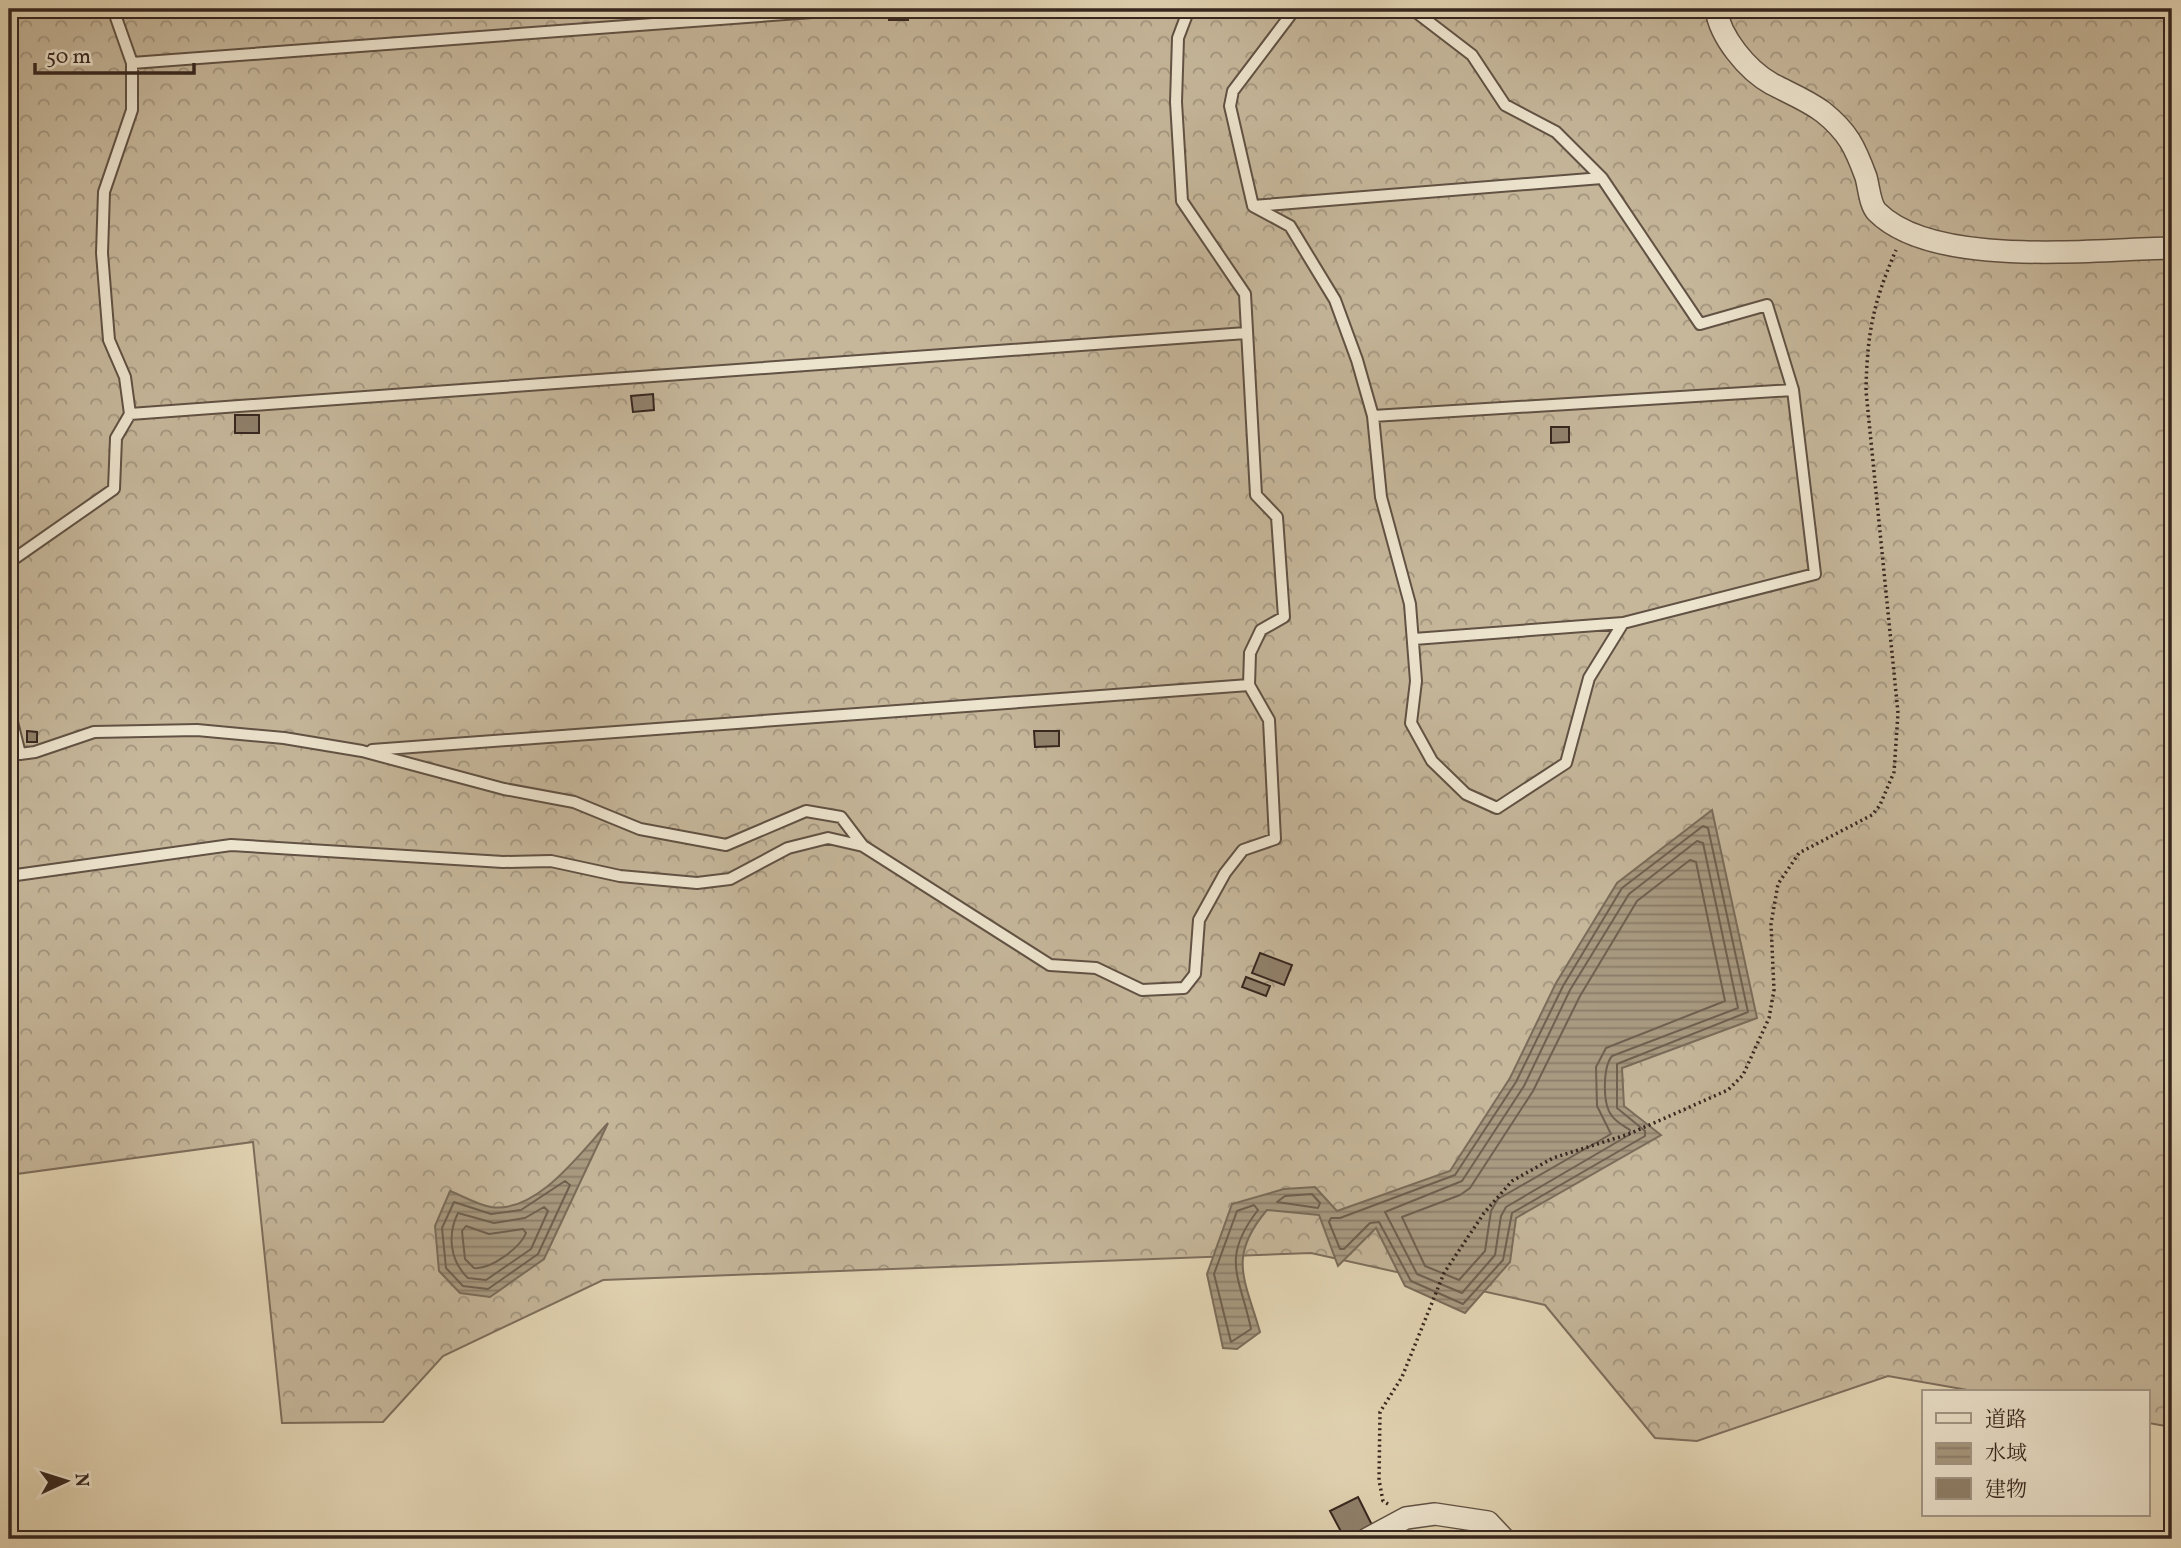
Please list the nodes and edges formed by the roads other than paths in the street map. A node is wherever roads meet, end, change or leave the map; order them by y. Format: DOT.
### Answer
graph roads {
  1 [pos="113,9"];
  2 [pos="853,9"];
  3 [pos="1189,9"];
  4 [pos="1295,9"];
  5 [pos="1412,9"];
  6 [pos="1716,9"];
  7 [pos="132,63"];
  8 [pos="1602,178"];
  9 [pos="1253,206"];
  10 [pos="2172,248"];
  11 [pos="1246,333"];
  12 [pos="1794,390"];
  13 [pos="130,414"];
  14 [pos="1373,416"];
  15 [pos="9,577"];
  16 [pos="1623,623"];
  17 [pos="1414,639"];
  18 [pos="1249,685"];
  19 [pos="9,710"];
  20 [pos="362,751"];
  21 [pos="863,846"];
  22 [pos="9,876"];
  23 [pos="1367,1539"];
  24 [pos="1504,1539"];
  1 -- 7 [label="lane"];
  2 -- 7 [label="lane"];
  3 -- 11 [label="lane"];
  4 -- 9 [label="lane"];
  5 -- 8 [label="lane"];
  6 -- 10 [label="street"];
  7 -- 13 [label="lane"];
  8 -- 9 [label="lane"];
  8 -- 12 [label="lane"];
  9 -- 14 [label="lane"];
  11 -- 13 [label="lane"];
  11 -- 18 [label="lane"];
  12 -- 14 [label="lane"];
  12 -- 16 [label="lane"];
  13 -- 15 [label="lane"];
  14 -- 17 [label="lane"];
  16 -- 17 [label="lane"];
  16 -- 17 [label="lane"];
  18 -- 20 [label="lane"];
  18 -- 21 [label="lane"];
  19 -- 20 [label="lane"];
  20 -- 21 [label="lane"];
  21 -- 22 [label="lane"];
  23 -- 24 [label="street"];
}
